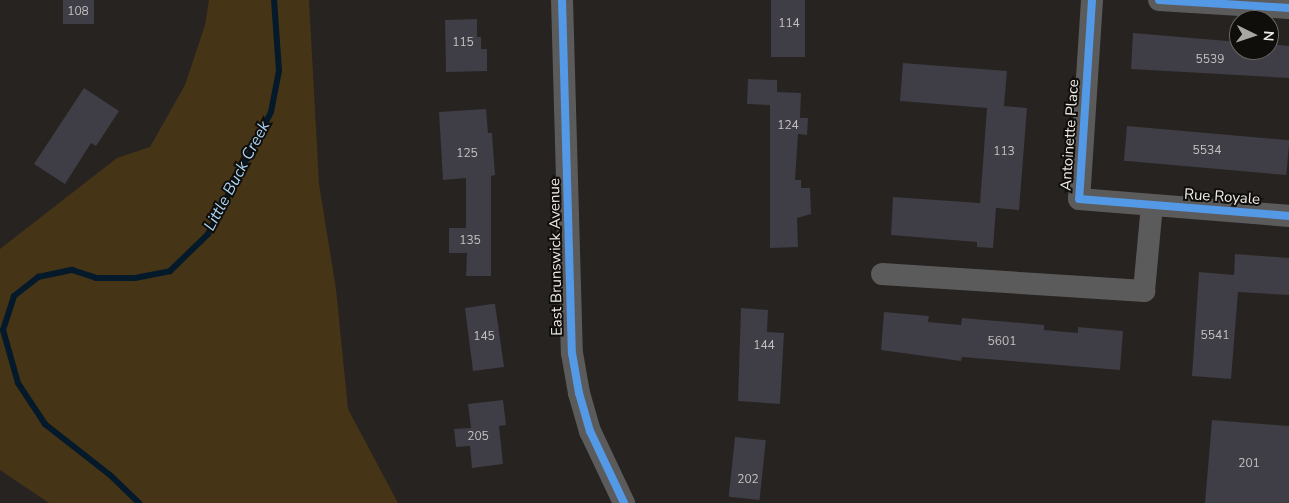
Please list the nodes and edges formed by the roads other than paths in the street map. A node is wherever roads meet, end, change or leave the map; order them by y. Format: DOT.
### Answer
graph roads {
  1 [pos="562,0"];
  2 [pos="1092,0"];
  3 [pos="1159,0"];
  4 [pos="1289,8"];
  5 [pos="1152,205"];
  6 [pos="1289,216"];
  7 [pos="882,274"];
  8 [pos="624,503"];
  1 -- 8 [label="street, East Brunswick Avenue"];
  2 -- 5 [label="street, Antoinette Place"];
  3 -- 4 [label="street"];
  5 -- 6 [label="street, Rue Royale"];
  5 -- 7 [label="street"];
}
